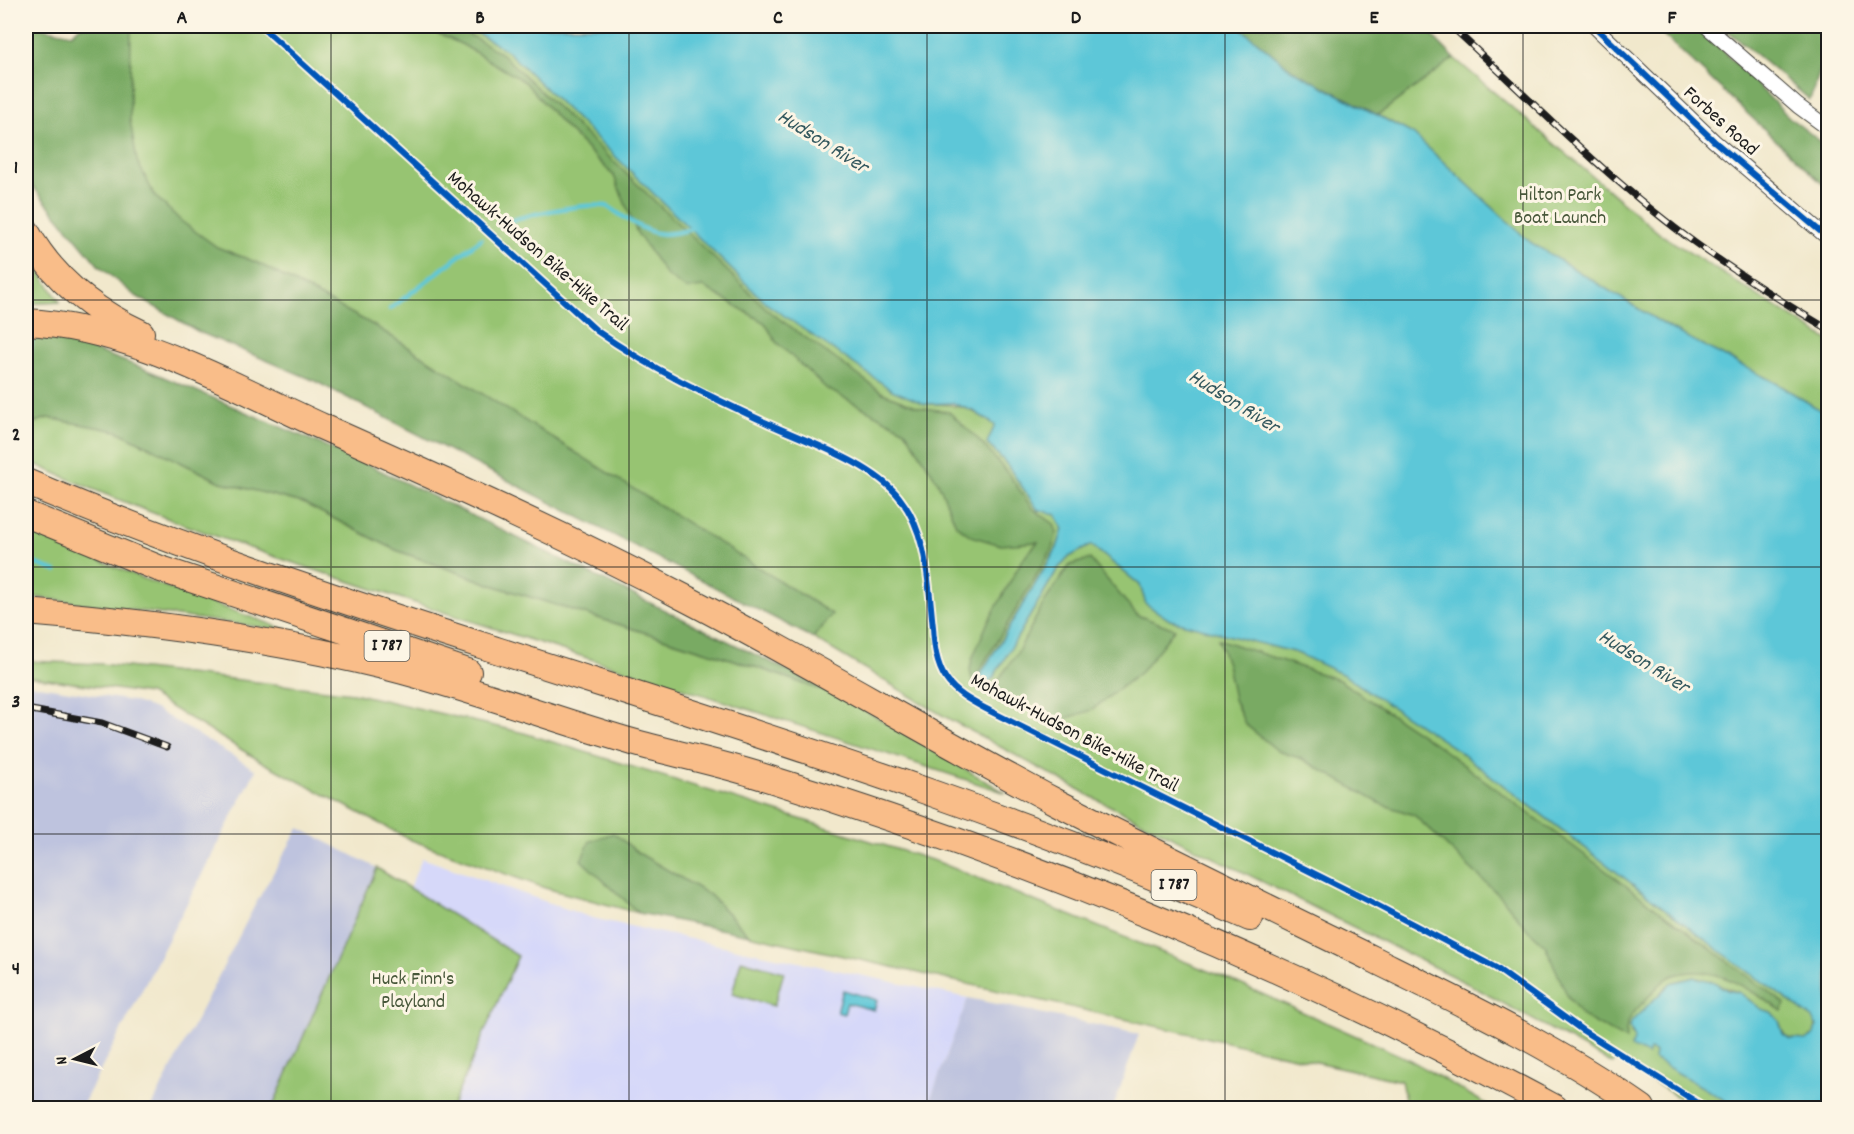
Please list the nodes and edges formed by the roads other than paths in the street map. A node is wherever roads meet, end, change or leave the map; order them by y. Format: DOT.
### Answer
graph roads {
  1 [pos="1594,26"];
  2 [pos="1706,26"];
  3 [pos="1828,128"];
  4 [pos="26,231"];
  5 [pos="1828,238"];
  6 [pos="26,321"];
  7 [pos="289,412"];
  8 [pos="26,482"];
  9 [pos="26,514"];
  10 [pos="26,612"];
  11 [pos="26,623"];
  12 [pos="208,634"];
  13 [pos="751,773"];
  14 [pos="1502,1080"];
  15 [pos="1539,1108"];
  16 [pos="1555,1108"];
  17 [pos="1628,1108"];
  18 [pos="1642,1108"];
  1 -- 5 [label="street, Forbes Road"];
  2 -- 3 [label="street"];
  4 -- 7 [label="highway"];
  6 -- 7 [label="highway"];
  7 -- 18 [label="highway"];
  8 -- 17 [label="highway, I 787"];
  9 -- 13 [label="highway, I 787"];
  10 -- 12 [label="highway"];
  11 -- 12 [label="highway"];
  12 -- 13 [label="highway"];
  13 -- 14 [label="highway, I 787"];
  14 -- 15 [label="highway"];
  14 -- 16 [label="highway, I 787"];
}
